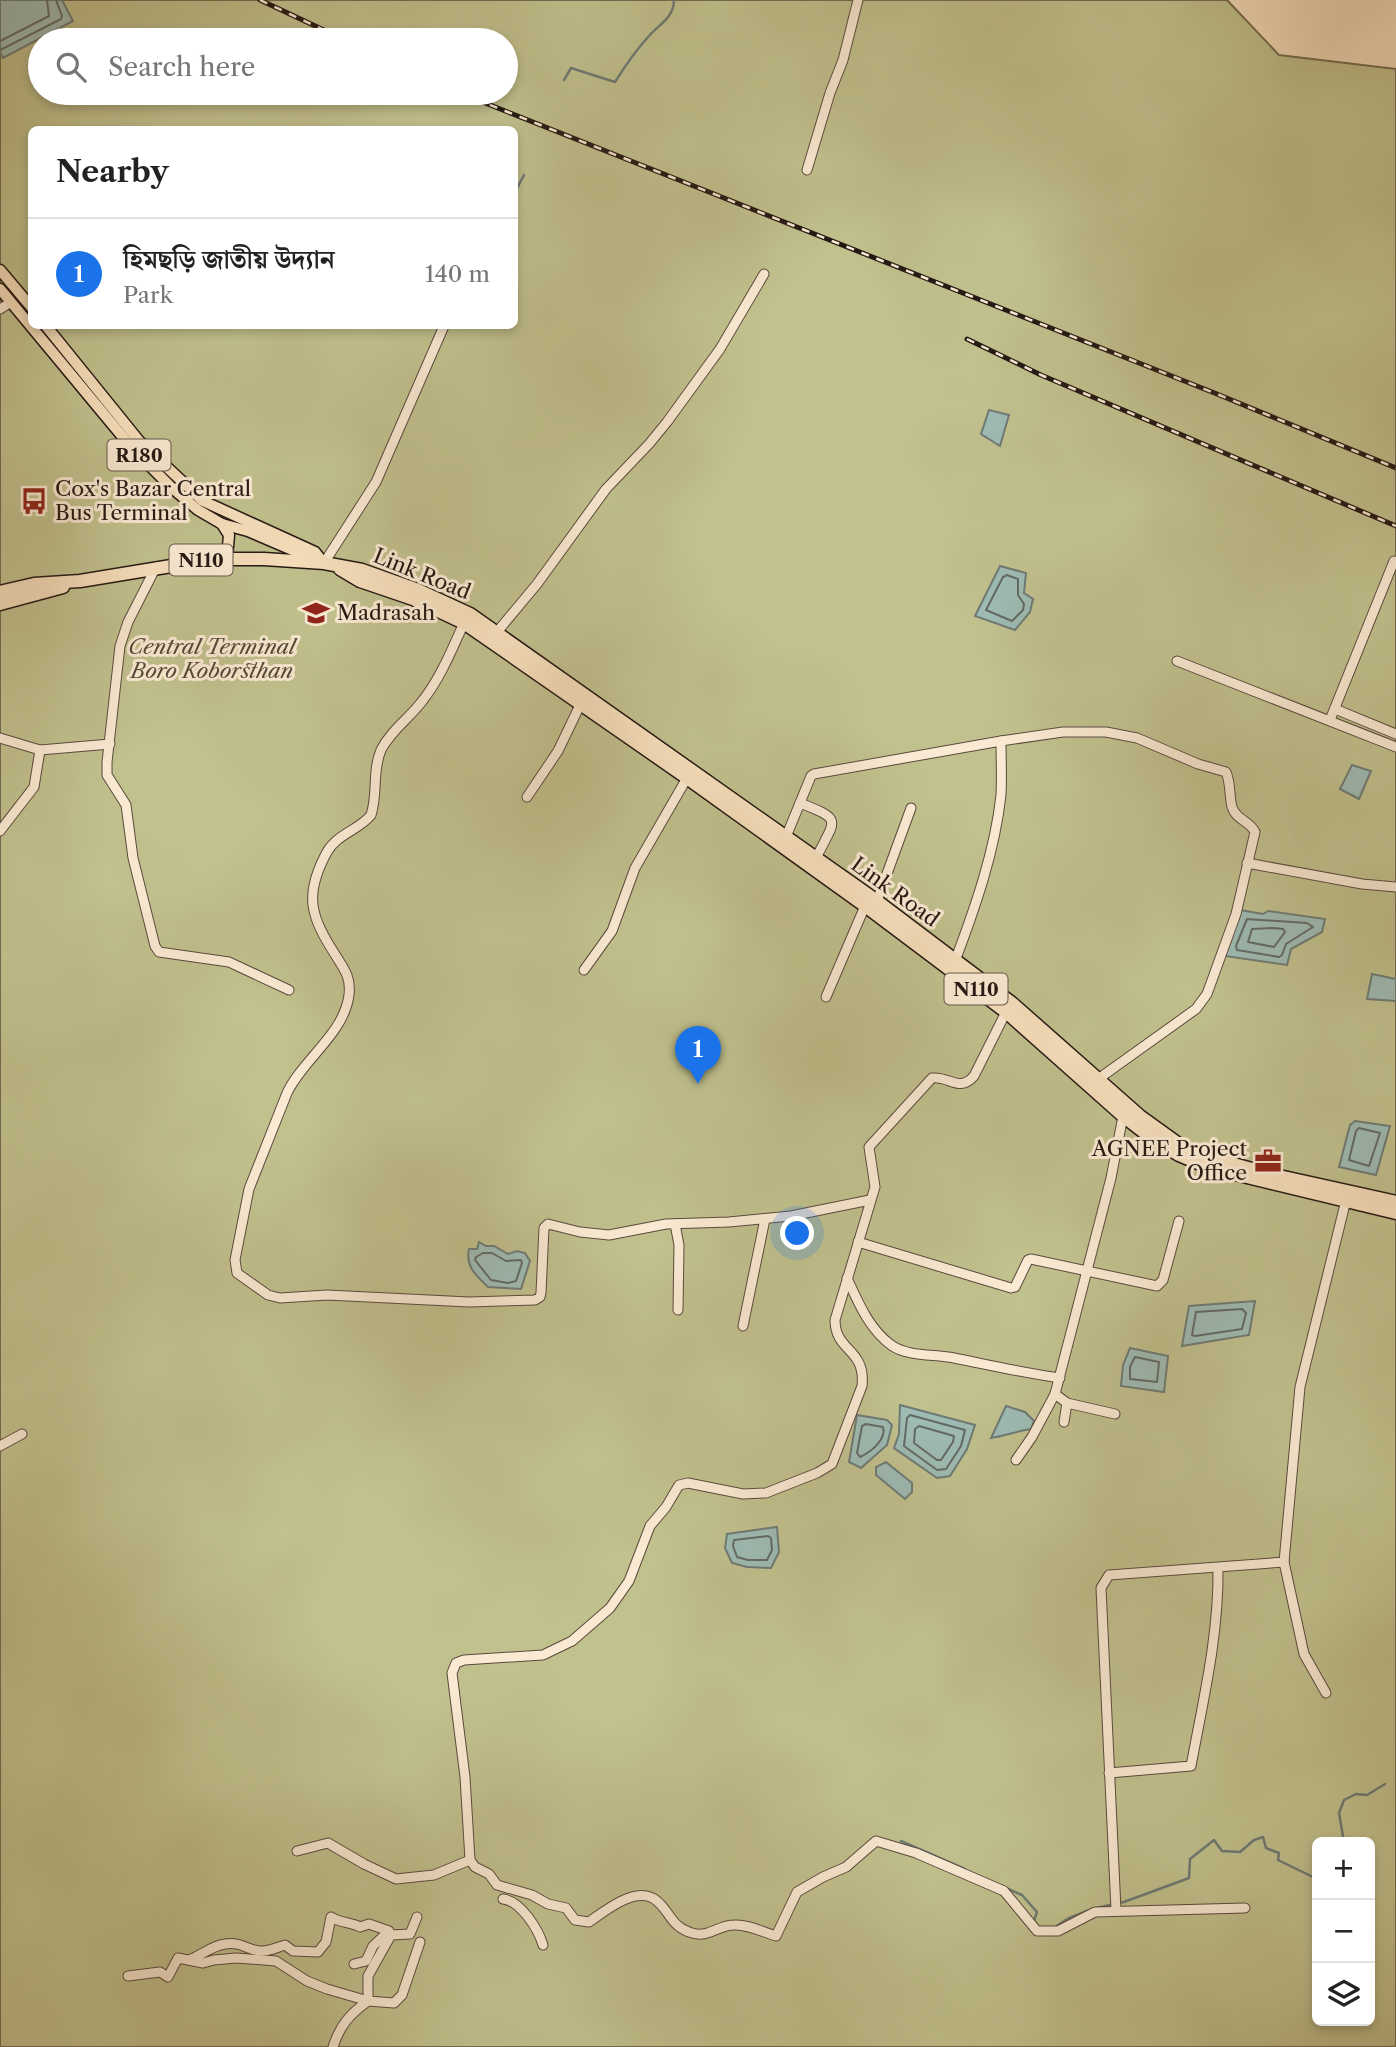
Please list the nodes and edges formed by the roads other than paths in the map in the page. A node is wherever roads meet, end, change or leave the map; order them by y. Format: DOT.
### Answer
graph roads {
  1 [pos="858,0"];
  2 [pos="807,170"];
  3 [pos="0,270"];
  4 [pos="764,274"];
  5 [pos="0,289"];
  6 [pos="11,302"];
  7 [pos="28,303"];
  8 [pos="0,309"];
  9 [pos="28,323"];
  10 [pos="33,329"];
  11 [pos="48,329"];
  12 [pos="443,329"];
  13 [pos="222,524"];
  14 [pos="228,558"];
  15 [pos="1394,561"];
  16 [pos="330,565"];
  17 [pos="156,567"];
  18 [pos="80,581"];
  19 [pos="0,592"];
  20 [pos="0,604"];
  21 [pos="464,623"];
  22 [pos="497,632"];
  23 [pos="1177,661"];
  24 [pos="583,700"];
  25 [pos="1335,709"];
  26 [pos="1330,720"];
  27 [pos="1396,734"];
  28 [pos="0,738"];
  29 [pos="1001,741"];
  30 [pos="110,744"];
  31 [pos="1396,747"];
  32 [pos="40,750"];
  33 [pos="687,778"];
  34 [pos="527,797"];
  35 [pos="800,803"];
  36 [pos="911,808"];
  37 [pos="0,831"];
  38 [pos="786,837"];
  39 [pos="816,858"];
  40 [pos="1247,863"];
  41 [pos="1396,887"];
  42 [pos="871,904"];
  43 [pos="955,961"];
  44 [pos="584,970"];
  45 [pos="289,990"];
  46 [pos="827,997"];
  47 [pos="1006,1012"];
  48 [pos="1094,1082"];
  49 [pos="1123,1116"];
  50 [pos="1347,1196"];
  51 [pos="870,1200"];
  52 [pos="1396,1202"];
  53 [pos="1396,1213"];
  54 [pos="765,1219"];
  55 [pos="1179,1221"];
  56 [pos="675,1224"];
  57 [pos="858,1242"];
  58 [pos="1086,1269"];
  59 [pos="847,1278"];
  60 [pos="678,1310"];
  61 [pos="743,1326"];
  62 [pos="1059,1378"];
  63 [pos="1055,1394"];
  64 [pos="1067,1402"];
  65 [pos="1115,1414"];
  66 [pos="1064,1422"];
  67 [pos="22,1434"];
  68 [pos="0,1446"];
  69 [pos="1016,1460"];
  70 [pos="1284,1562"];
  71 [pos="1218,1568"];
  72 [pos="1326,1693"];
  73 [pos="1109,1773"];
  74 [pos="297,1851"];
  75 [pos="470,1860"];
  76 [pos="503,1899"];
  77 [pos="1245,1908"];
  78 [pos="1116,1910"];
  79 [pos="417,1917"];
  80 [pos="420,1942"];
  81 [pos="543,1945"];
  82 [pos="187,1960"];
  83 [pos="354,1964"];
  84 [pos="128,1976"];
  85 [pos="368,2001"];
  86 [pos="333,2047"];
  1 -- 2 [label="street"];
  3 -- 7 [label="main road"];
  4 -- 22 [label="street"];
  5 -- 6 [label="main road, R180"];
  6 -- 8 [label="street"];
  6 -- 9 [label="main road, R180"];
  10 -- 13 [label="main road, R180"];
  11 -- 16 [label="main road, R180"];
  12 -- 16 [label="street"];
  13 -- 14 [label="main road"];
  13 -- 16 [label="main road, R180"];
  14 -- 16 [label="highway, N110"];
  14 -- 17 [label="highway, N110"];
  15 -- 25 [label="street"];
  16 -- 21 [label="highway, Link Road / N110"];
  16 -- 22 [label="highway, Link Road / N110"];
  17 -- 18 [label="highway, N110"];
  17 -- 30 [label="street"];
  18 -- 19 [label="highway, N110"];
  18 -- 20 [label="highway, N110"];
  21 -- 24 [label="highway, Link Road / N110"];
  21 -- 56 [label="street"];
  22 -- 24 [label="highway, Link Road / N110"];
  23 -- 26 [label="street"];
  24 -- 33 [label="highway, Link Road / N110"];
  24 -- 34 [label="street"];
  24 -- 38 [label="highway, Link Road / N110"];
  25 -- 26 [label="street"];
  25 -- 27 [label="street"];
  26 -- 31 [label="street"];
  28 -- 32 [label="street"];
  29 -- 35 [label="street"];
  29 -- 40 [label="street"];
  29 -- 43 [label="street"];
  30 -- 32 [label="street"];
  30 -- 45 [label="street"];
  32 -- 37 [label="street"];
  33 -- 42 [label="highway, Link Road / N110"];
  33 -- 44 [label="street"];
  35 -- 38 [label="street"];
  35 -- 39 [label="street"];
  36 -- 42 [label="street"];
  38 -- 39 [label="highway, Link Road / N110"];
  39 -- 42 [label="highway, Link Road / N110"];
  40 -- 41 [label="street"];
  40 -- 48 [label="street"];
  42 -- 43 [label="highway, Link Road / N110"];
  42 -- 46 [label="street"];
  42 -- 47 [label="highway, Link Road / N110"];
  43 -- 48 [label="highway, Link Road / N110"];
  47 -- 48 [label="highway, Link Road / N110"];
  47 -- 51 [label="street"];
  48 -- 49 [label="highway, Link Road / N110"];
  48 -- 50 [label="highway, Link Road / N110"];
  49 -- 50 [label="highway, Link Road / N110"];
  49 -- 58 [label="street"];
  50 -- 52 [label="highway, Link Road / N110"];
  50 -- 53 [label="highway, Link Road / N110"];
  50 -- 70 [label="street"];
  51 -- 54 [label="street"];
  51 -- 57 [label="street"];
  54 -- 56 [label="street"];
  54 -- 61 [label="street"];
  55 -- 58 [label="street"];
  56 -- 60 [label="street"];
  57 -- 58 [label="street"];
  57 -- 59 [label="street"];
  58 -- 62 [label="street"];
  59 -- 62 [label="street"];
  59 -- 75 [label="street"];
  62 -- 63 [label="street"];
  63 -- 64 [label="street"];
  63 -- 69 [label="street"];
  64 -- 65 [label="street"];
  64 -- 66 [label="street"];
  67 -- 68 [label="street"];
  70 -- 71 [label="street"];
  70 -- 72 [label="street"];
  71 -- 73 [label="street"];
  71 -- 73 [label="street"];
  73 -- 78 [label="street"];
  74 -- 75 [label="street"];
  75 -- 78 [label="street"];
  76 -- 81 [label="street"];
  77 -- 78 [label="street"];
  79 -- 85 [label="street"];
  80 -- 85 [label="street"];
  82 -- 83 [label="street"];
  82 -- 84 [label="street"];
  82 -- 85 [label="street"];
  85 -- 86 [label="street"];
}
